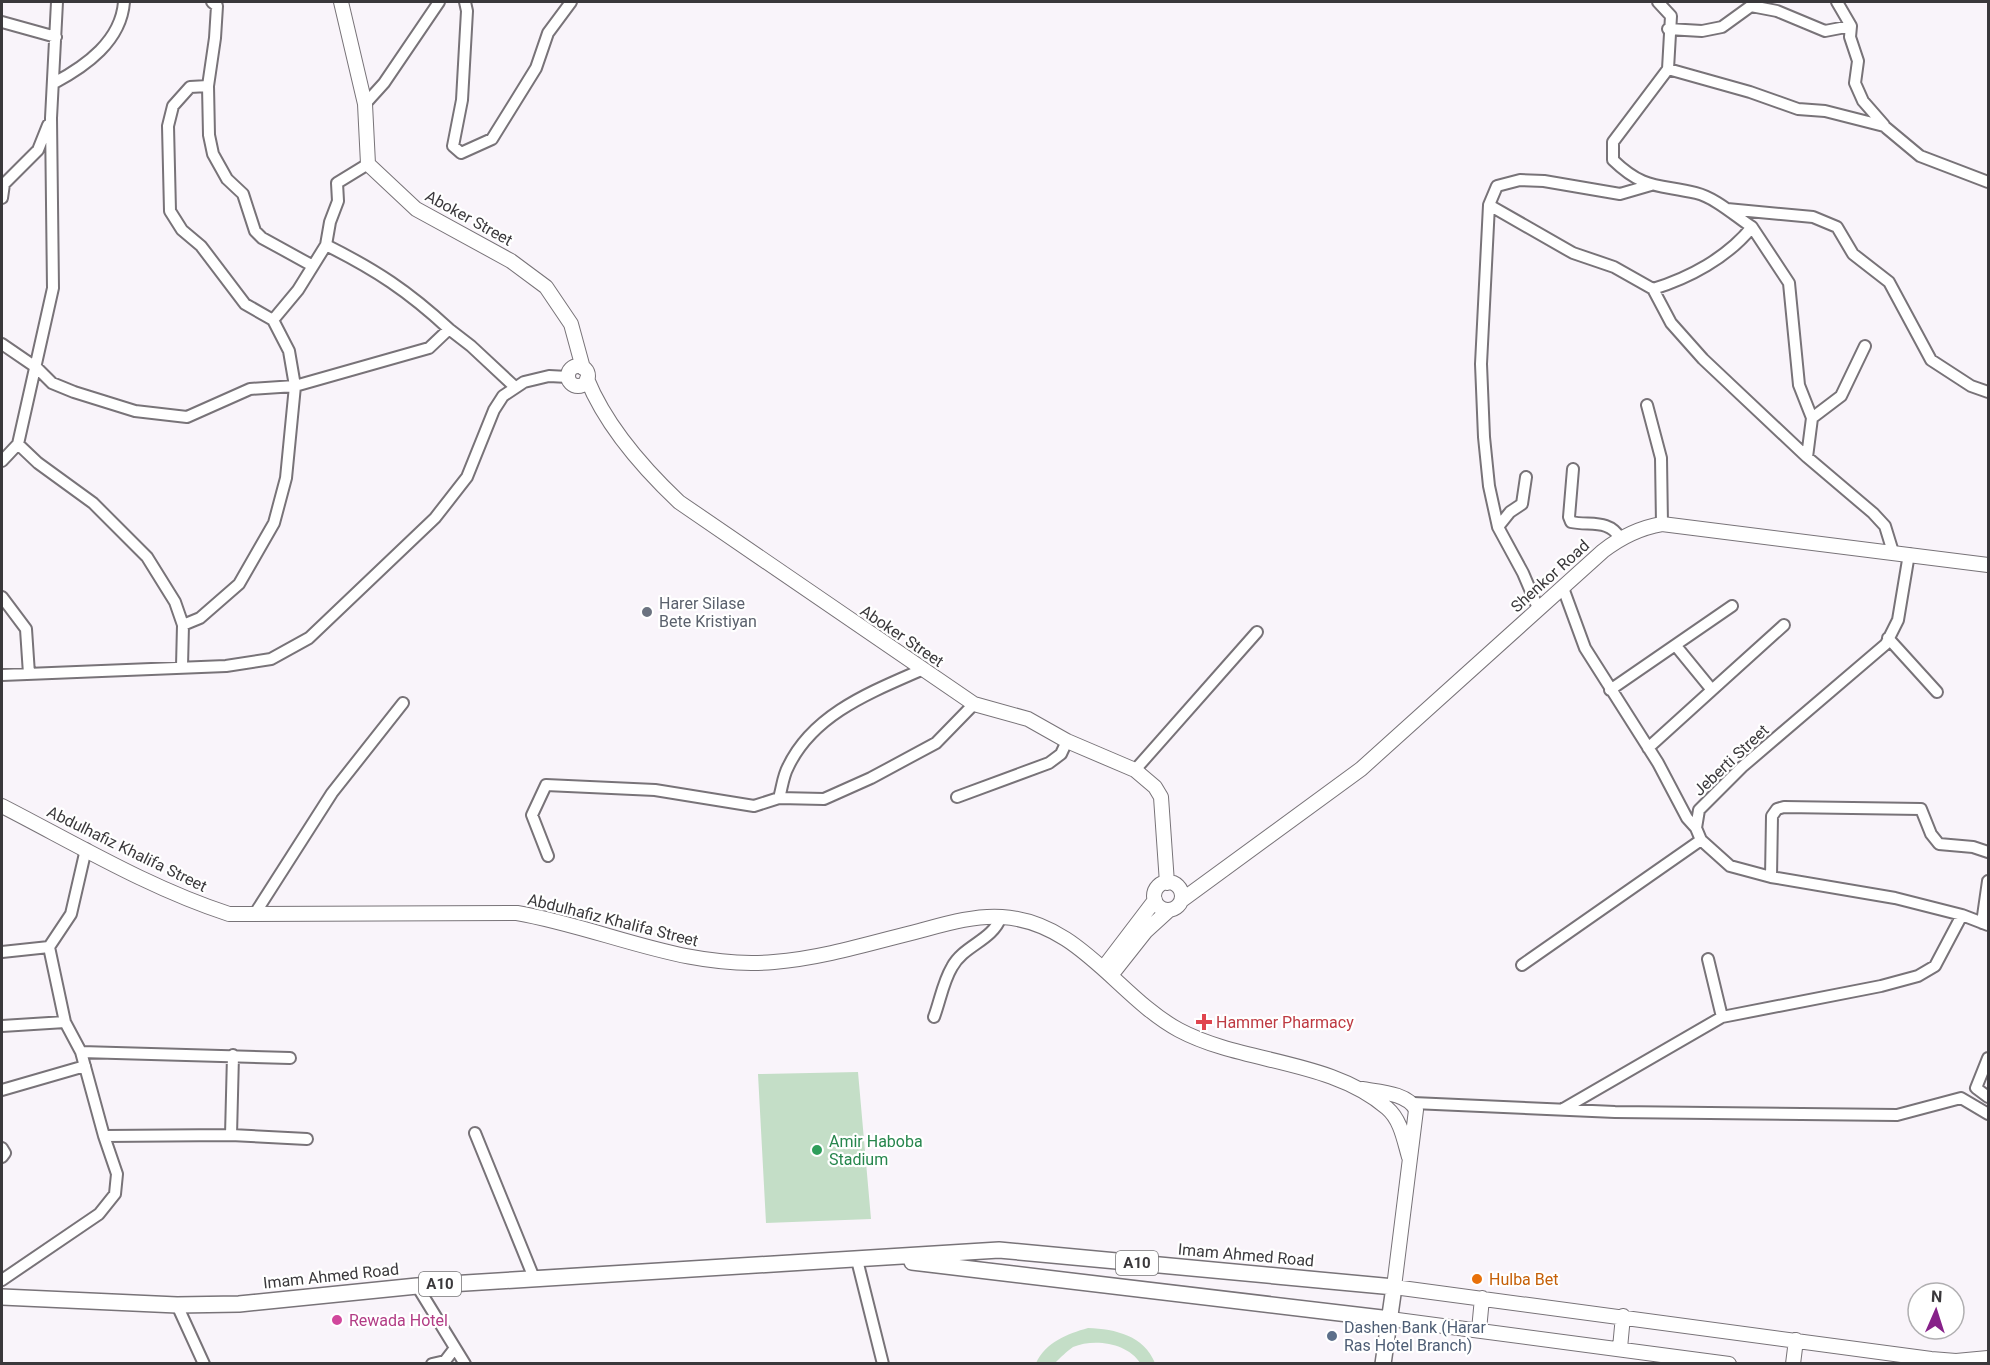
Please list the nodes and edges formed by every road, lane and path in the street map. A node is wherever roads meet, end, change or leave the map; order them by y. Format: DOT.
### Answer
graph roads {
  1 [pos="57,2"];
  2 [pos="124,2"];
  3 [pos="212,2"];
  4 [pos="342,2"];
  5 [pos="439,2"];
  6 [pos="465,2"];
  7 [pos="571,2"];
  8 [pos="1658,2"];
  9 [pos="1837,2"];
  10 [pos="2,22"];
  11 [pos="1851,26"];
  12 [pos="1668,29"];
  13 [pos="56,37"];
  14 [pos="1668,69"];
  15 [pos="54,83"];
  16 [pos="208,86"];
  17 [pos="365,104"];
  18 [pos="51,118"];
  19 [pos="1884,126"];
  20 [pos="368,164"];
  21 [pos="1989,182"];
  22 [pos="1651,185"];
  23 [pos="2,198"];
  24 [pos="1489,206"];
  25 [pos="1726,209"];
  26 [pos="1752,227"];
  27 [pos="326,245"];
  28 [pos="313,266"];
  29 [pos="1653,289"];
  30 [pos="273,320"];
  31 [pos="448,329"];
  32 [pos="2,344"];
  33 [pos="1865,346"];
  34 [pos="37,368"];
  35 [pos="578,375"];
  36 [pos="295,386"];
  37 [pos="515,387"];
  38 [pos="1989,393"];
  39 [pos="1647,405"];
  40 [pos="1812,418"];
  41 [pos="18,444"];
  42 [pos="1807,457"];
  43 [pos="2,461"];
  44 [pos="1573,469"];
  45 [pos="1526,477"];
  46 [pos="1662,524"];
  47 [pos="1498,527"];
  48 [pos="1620,538"];
  49 [pos="1893,552"];
  50 [pos="1909,554"];
  51 [pos="1989,565"];
  52 [pos="1563,588"];
  53 [pos="2,597"];
  54 [pos="1732,606"];
  55 [pos="1538,608"];
  56 [pos="183,625"];
  57 [pos="1784,625"];
  58 [pos="1257,632"];
  59 [pos="1888,638"];
  60 [pos="1676,646"];
  61 [pos="182,666"];
  62 [pos="921,670"];
  63 [pos="29,674"];
  64 [pos="2,675"];
  65 [pos="1610,690"];
  66 [pos="1712,690"];
  67 [pos="1937,692"];
  68 [pos="403,703"];
  69 [pos="974,704"];
  70 [pos="1067,741"];
  71 [pos="1648,748"];
  72 [pos="1135,770"];
  73 [pos="957,796"];
  74 [pos="779,798"];
  75 [pos="2,806"];
  76 [pos="1696,828"];
  77 [pos="1701,840"];
  78 [pos="86,849"];
  79 [pos="1989,852"];
  80 [pos="548,856"];
  81 [pos="1772,877"];
  82 [pos="1989,881"];
  83 [pos="1176,890"];
  84 [pos="1155,900"];
  85 [pos="1169,910"];
  86 [pos="254,915"];
  87 [pos="1962,915"];
  88 [pos="1001,917"];
  89 [pos="1985,924"];
  90 [pos="49,947"];
  91 [pos="1124,950"];
  92 [pos="2,952"];
  93 [pos="1086,955"];
  94 [pos="1708,959"];
  95 [pos="1522,965"];
  96 [pos="1108,971"];
  97 [pos="1131,992"];
  98 [pos="934,1017"];
  99 [pos="1722,1017"];
  100 [pos="65,1022"];
  101 [pos="2,1026"];
  102 [pos="81,1052"];
  103 [pos="233,1055"];
  104 [pos="290,1058"];
  105 [pos="1989,1058"];
  106 [pos="85,1066"];
  107 [pos="1353,1088"];
  108 [pos="2,1090"];
  109 [pos="1989,1097"];
  110 [pos="1413,1103"];
  111 [pos="1562,1110"];
  112 [pos="1989,1114"];
  113 [pos="475,1133"];
  114 [pos="231,1135"];
  115 [pos="104,1136"];
  116 [pos="307,1139"];
  117 [pos="2,1148"];
  118 [pos="2,1157"];
  119 [pos="1409,1157"];
  120 [pos="879,1258"];
  121 [pos="857,1260"];
  122 [pos="534,1278"];
  123 [pos="2,1280"];
  124 [pos="417,1286"];
  125 [pos="1394,1287"];
  126 [pos="2,1297"];
  127 [pos="1482,1298"];
  128 [pos="177,1305"];
  129 [pos="1623,1316"];
  130 [pos="1390,1319"];
  131 [pos="1479,1330"];
  132 [pos="1796,1340"];
  133 [pos="455,1347"];
  134 [pos="1620,1348"];
  135 [pos="1989,1358"];
  136 [pos="204,1364"];
  137 [pos="432,1364"];
  138 [pos="465,1364"];
  139 [pos="883,1364"];
  140 [pos="1383,1364"];
  141 [pos="1729,1364"];
  142 [pos="1793,1364"];
  1 -- 13 [label="street"];
  2 -- 15 [label="street"];
  3 -- 16 [label="street"];
  4 -- 17 [label="main road"];
  5 -- 17 [label="street"];
  6 -- 7 [label="street"];
  8 -- 12 [label="street"];
  9 -- 11 [label="street"];
  10 -- 13 [label="street"];
  11 -- 12 [label="street"];
  11 -- 19 [label="street"];
  12 -- 14 [label="street"];
  13 -- 15 [label="street"];
  14 -- 19 [label="street"];
  14 -- 22 [label="street"];
  15 -- 18 [label="street"];
  16 -- 28 [label="street"];
  16 -- 30 [label="street"];
  17 -- 20 [label="main road"];
  18 -- 23 [label="street"];
  18 -- 34 [label="street"];
  19 -- 21 [label="street"];
  20 -- 27 [label="street"];
  20 -- 35 [label="main road, Aboker Street"];
  22 -- 24 [label="street"];
  22 -- 25 [label="street"];
  24 -- 29 [label="street"];
  24 -- 47 [label="street"];
  25 -- 26 [label="street"];
  25 -- 38 [label="street"];
  26 -- 29 [label="street"];
  26 -- 40 [label="street"];
  27 -- 28 [label="street"];
  27 -- 31 [label="street"];
  28 -- 30 [label="street"];
  29 -- 42 [label="street"];
  30 -- 36 [label="street"];
  31 -- 36 [label="street"];
  31 -- 37 [label="street"];
  32 -- 34 [label="street"];
  33 -- 40 [label="street"];
  34 -- 36 [label="street"];
  34 -- 41 [label="street"];
  35 -- 37 [label="street"];
  35 -- 62 [label="main road, Aboker Street"];
  36 -- 56 [label="street"];
  37 -- 61 [label="street"];
  39 -- 46 [label="street"];
  40 -- 42 [label="street"];
  41 -- 43 [label="street"];
  41 -- 56 [label="street"];
  42 -- 49 [label="street"];
  44 -- 48 [label="street"];
  45 -- 47 [label="street"];
  46 -- 48 [label="main road, Shenkor Road"];
  46 -- 49 [label="main road, Shenkor Road"];
  47 -- 55 [label="street"];
  48 -- 52 [label="main road, Shenkor Road"];
  49 -- 50 [label="main road, Shenkor Road"];
  50 -- 51 [label="main road, Shenkor Road"];
  50 -- 59 [label="street, Jeberti Street"];
  52 -- 55 [label="main road, Shenkor Road"];
  52 -- 65 [label="street"];
  53 -- 63 [label="street"];
  54 -- 60 [label="street"];
  55 -- 83 [label="main road, Shenkor Road"];
  56 -- 61 [label="street"];
  57 -- 66 [label="street"];
  58 -- 72 [label="street"];
  59 -- 67 [label="street"];
  59 -- 76 [label="street, Jeberti Street"];
  60 -- 65 [label="street"];
  60 -- 66 [label="street"];
  61 -- 63 [label="street"];
  62 -- 69 [label="main road, Aboker Street"];
  62 -- 74 [label="street"];
  63 -- 64 [label="street"];
  65 -- 71 [label="street"];
  66 -- 71 [label="street"];
  68 -- 86 [label="street"];
  69 -- 70 [label="main road, Aboker Street"];
  69 -- 74 [label="street"];
  70 -- 72 [label="main road, Aboker Street"];
  70 -- 73 [label="street"];
  71 -- 76 [label="street"];
  72 -- 83 [label="main road, Aboker Street"];
  74 -- 80 [label="street"];
  75 -- 78 [label="main road, Abdulhafiz Khalifa Street"];
  76 -- 77 [label="street"];
  77 -- 81 [label="street"];
  77 -- 95 [label="street"];
  78 -- 86 [label="main road, Abdulhafiz Khalifa Street"];
  78 -- 90 [label="street"];
  79 -- 81 [label="street"];
  81 -- 87 [label="street"];
  82 -- 89 [label="street"];
  83 -- 84 [label="main road"];
  83 -- 85 [label="main road, Shenkor Road"];
  84 -- 85 [label="main road"];
  84 -- 91 [label="main road"];
  85 -- 91 [label="main road, Shenkor Road"];
  86 -- 88 [label="main road, Abdulhafiz Khalifa Street"];
  87 -- 89 [label="street"];
  87 -- 99 [label="street"];
  88 -- 93 [label="main road, Abdulhafiz Khalifa Street"];
  88 -- 98 [label="street"];
  90 -- 92 [label="street"];
  90 -- 100 [label="street"];
  91 -- 93 [label="main road"];
  91 -- 96 [label="main road"];
  91 -- 97 [label="main road"];
  93 -- 96 [label="main road, Abdulhafiz Khalifa Street"];
  94 -- 99 [label="street"];
  96 -- 97 [label="main road, Abdulhafiz Khalifa Street"];
  97 -- 107 [label="main road, Abdulhafiz Khalifa Street"];
  99 -- 111 [label="street"];
  100 -- 101 [label="street"];
  100 -- 102 [label="street"];
  102 -- 103 [label="street"];
  102 -- 106 [label="street"];
  103 -- 104 [label="street"];
  103 -- 114 [label="street"];
  105 -- 109 [label="street"];
  106 -- 108 [label="street"];
  106 -- 115 [label="street"];
  107 -- 110 [label="main road"];
  107 -- 119 [label="main road"];
  110 -- 111 [label="street"];
  110 -- 119 [label="main road"];
  111 -- 112 [label="street"];
  113 -- 122 [label="street"];
  114 -- 115 [label="street"];
  114 -- 116 [label="street"];
  115 -- 123 [label="street"];
  117 -- 118 [label="street"];
  119 -- 125 [label="main road"];
  120 -- 121 [label="highway, Imam Ahmed Road / A10"];
  120 -- 125 [label="highway, Imam Ahmed Road / A10"];
  120 -- 130 [label="highway, Imam Ahmed Road / A10"];
  121 -- 122 [label="highway, Imam Ahmed Road / A10"];
  121 -- 139 [label="street"];
  122 -- 124 [label="highway, Imam Ahmed Road / A10"];
  124 -- 128 [label="highway, Imam Ahmed Road / A10"];
  124 -- 133 [label="street"];
  125 -- 127 [label="main road"];
  125 -- 130 [label="highway"];
  126 -- 128 [label="highway, Imam Ahmed Road / A10"];
  127 -- 129 [label="main road"];
  127 -- 131 [label="main road"];
  128 -- 136 [label="street"];
  129 -- 132 [label="main road"];
  129 -- 134 [label="main road"];
  130 -- 131 [label="main road"];
  130 -- 140 [label="highway"];
  131 -- 134 [label="main road"];
  132 -- 135 [label="main road"];
  132 -- 142 [label="main road"];
  133 -- 137 [label="street"];
  133 -- 138 [label="street"];
  134 -- 141 [label="main road"];
}
